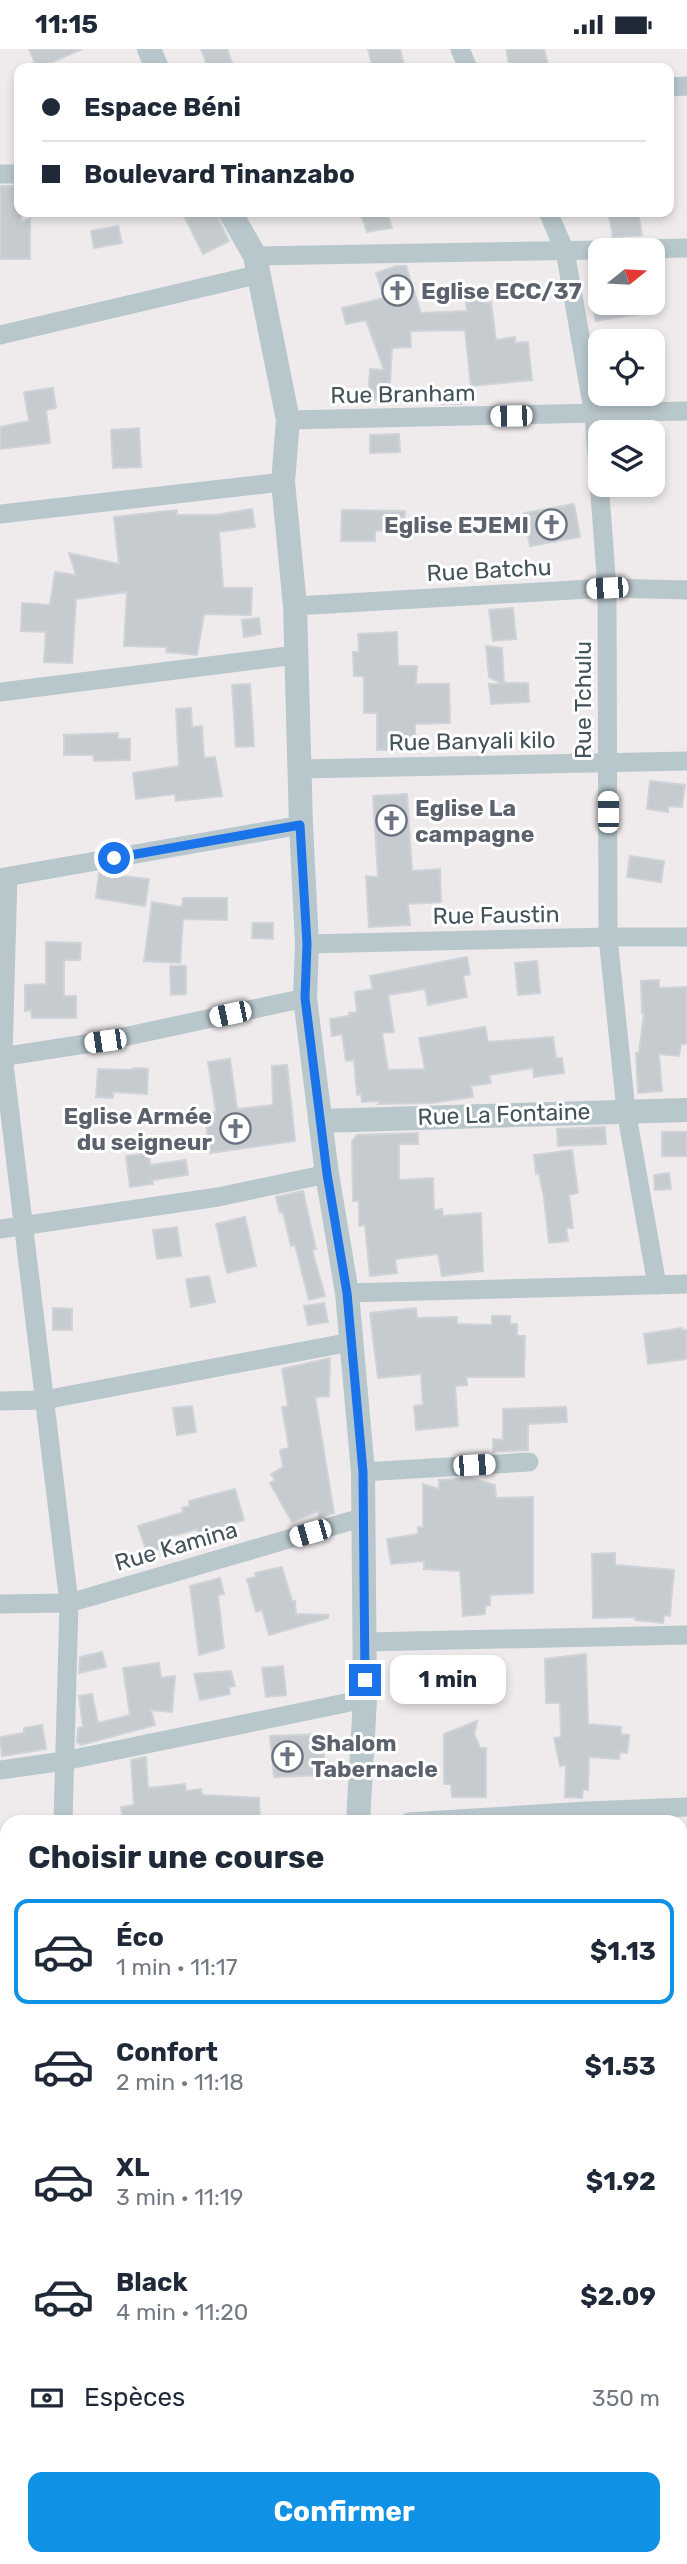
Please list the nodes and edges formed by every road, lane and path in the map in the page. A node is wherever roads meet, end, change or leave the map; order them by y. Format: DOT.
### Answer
graph roads {
  1 [pos="233,217"];
  2 [pos="550,217"];
  3 [pos="687,248"];
  4 [pos="665,249"];
  5 [pos="588,250"];
  6 [pos="565,251"];
  7 [pos="257,265"];
  8 [pos="0,335"];
  9 [pos="687,411"];
  10 [pos="594,415"];
  11 [pos="288,421"];
  12 [pos="283,482"];
  13 [pos="0,514"];
  14 [pos="607,588"];
  15 [pos="687,590"];
  16 [pos="295,606"];
  17 [pos="296,655"];
  18 [pos="0,692"];
  19 [pos="687,761"];
  20 [pos="607,762"];
  21 [pos="300,769"];
  22 [pos="300,825"];
  23 [pos="4,877"];
  24 [pos="608,937"];
  25 [pos="687,937"];
  26 [pos="307,944"];
  27 [pos="305,998"];
  28 [pos="2,1056"];
  29 [pos="626,1110"];
  30 [pos="687,1110"];
  31 [pos="320,1121"];
  32 [pos="327,1174"];
  33 [pos="22,1224"];
  34 [pos="0,1229"];
  35 [pos="687,1284"];
  36 [pos="657,1285"];
  37 [pos="347,1293"];
  38 [pos="351,1342"];
  39 [pos="44,1400"];
  40 [pos="0,1401"];
  41 [pos="529,1462"];
  42 [pos="363,1472"];
  43 [pos="364,1517"];
  44 [pos="0,1604"];
  45 [pos="69,1604"];
  46 [pos="687,1635"];
  47 [pos="365,1642"];
  48 [pos="365,1699"];
  49 [pos="64,1761"];
  50 [pos="0,1770"];
  51 [pos="687,1807"];
  52 [pos="63,1815"];
  53 [pos="358,1815"];
  54 [pos="597,1815"];
  1 -- 7 [label="street"];
  2 -- 6 [label="street, Rue Tchulu"];
  3 -- 4 [label="street"];
  5 -- 6 [label="street"];
  6 -- 7 [label="street"];
  6 -- 10 [label="street, Rue Tchulu"];
  7 -- 8 [label="street"];
  7 -- 11 [label="street"];
  9 -- 10 [label="street, Rue Branham"];
  10 -- 11 [label="street, Rue Branham"];
  10 -- 14 [label="street, Rue Tchulu"];
  11 -- 12 [label="street"];
  12 -- 13 [label="street"];
  12 -- 16 [label="street"];
  14 -- 15 [label="street, Rue Batchu"];
  14 -- 16 [label="street, Rue Batchu"];
  14 -- 20 [label="street, Rue Tchulu"];
  16 -- 17 [label="street"];
  17 -- 18 [label="street"];
  17 -- 21 [label="street"];
  19 -- 20 [label="street, Rue Banyali kilo"];
  20 -- 21 [label="street, Rue Banyali kilo"];
  20 -- 24 [label="street, Rue Tchulu"];
  21 -- 22 [label="street"];
  22 -- 23 [label="street"];
  22 -- 26 [label="street"];
  23 -- 28 [label="street"];
  24 -- 25 [label="street, Rue Faustin"];
  24 -- 26 [label="street, Rue Faustin"];
  24 -- 29 [label="street, Rue Tchulu"];
  26 -- 27 [label="street"];
  27 -- 28 [label="street"];
  27 -- 31 [label="street"];
  28 -- 33 [label="street"];
  29 -- 30 [label="street, Rue La Fontaine"];
  29 -- 31 [label="street, Rue La Fontaine"];
  29 -- 36 [label="street, Rue Tchulu"];
  31 -- 32 [label="street"];
  32 -- 33 [label="street"];
  32 -- 37 [label="street"];
  33 -- 34 [label="street"];
  33 -- 39 [label="street"];
  35 -- 36 [label="street"];
  36 -- 37 [label="street"];
  37 -- 38 [label="street"];
  38 -- 39 [label="street"];
  38 -- 42 [label="street"];
  39 -- 40 [label="street"];
  39 -- 45 [label="street"];
  41 -- 42 [label="street"];
  42 -- 43 [label="street"];
  43 -- 45 [label="street, Rue Kamina"];
  43 -- 47 [label="street"];
  44 -- 45 [label="street, Rue Kamina"];
  45 -- 49 [label="street"];
  46 -- 47 [label="street"];
  47 -- 48 [label="street"];
  48 -- 49 [label="street"];
  48 -- 53 [label="street"];
  49 -- 50 [label="street"];
  49 -- 52 [label="street"];
  51 -- 54 [label="street"];
}
